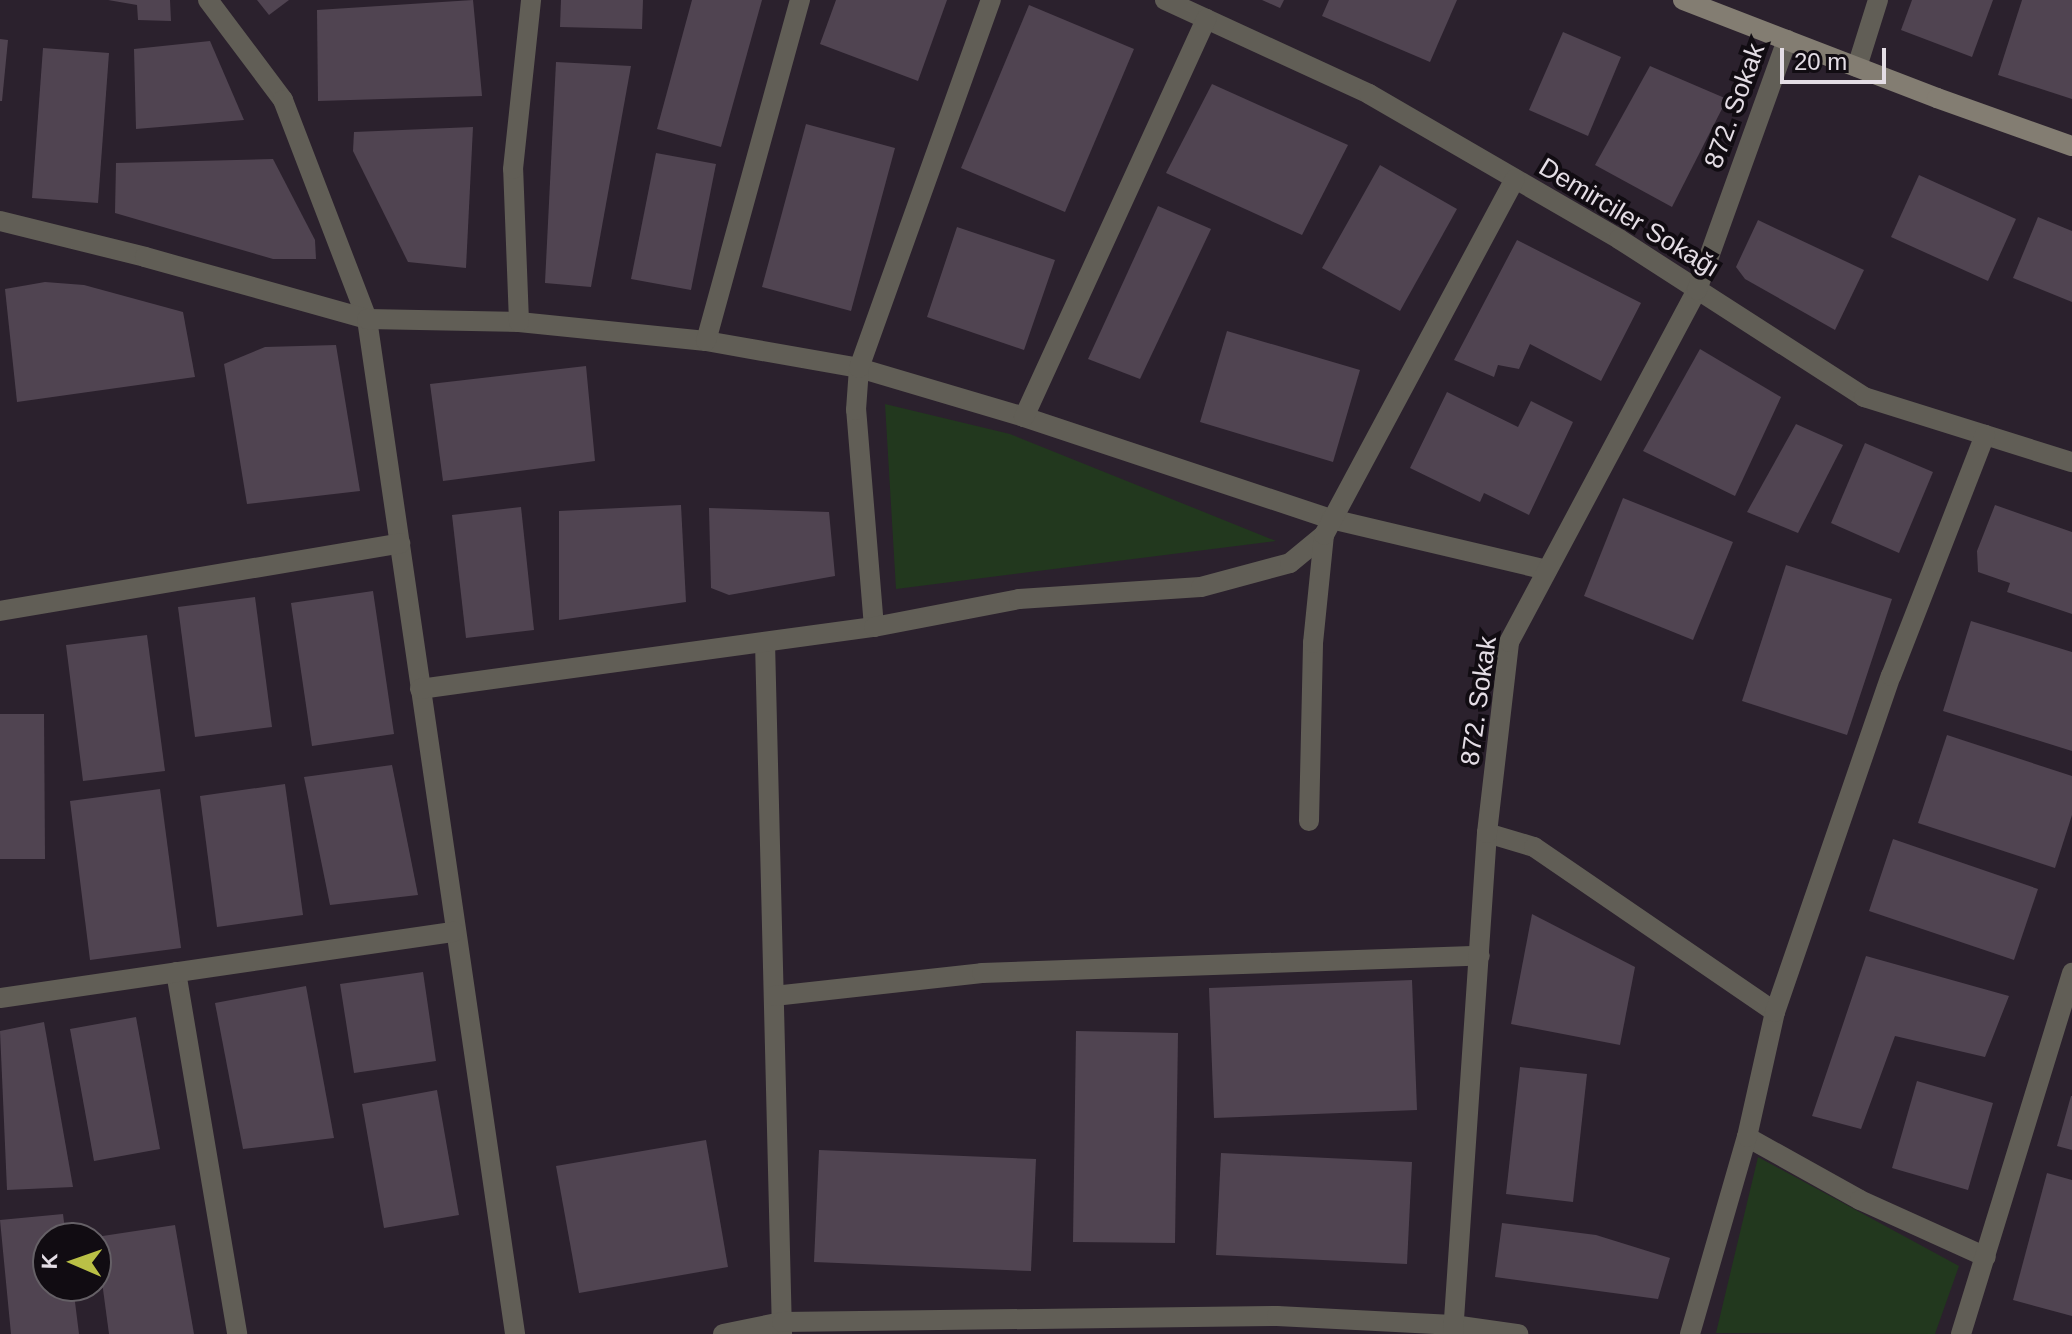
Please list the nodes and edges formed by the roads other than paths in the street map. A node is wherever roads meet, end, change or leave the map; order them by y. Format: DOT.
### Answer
graph roads {
  1 [pos="208,0"];
  2 [pos="531,0"];
  3 [pos="800,0"];
  4 [pos="991,0"];
  5 [pos="1165,0"];
  6 [pos="1683,0"];
  7 [pos="1878,0"];
  8 [pos="1206,19"];
  9 [pos="1787,40"];
  10 [pos="1857,67"];
  11 [pos="2072,146"];
  12 [pos="1515,179"];
  13 [pos="0,221"];
  14 [pos="1697,290"];
  15 [pos="367,319"];
  16 [pos="519,322"];
  17 [pos="706,341"];
  18 [pos="859,368"];
  19 [pos="1024,417"];
  20 [pos="1985,435"];
  21 [pos="2072,462"];
  22 [pos="1327,527"];
  23 [pos="400,543"];
  24 [pos="1547,570"];
  25 [pos="0,611"];
  26 [pos="874,627"];
  27 [pos="765,642"];
  28 [pos="420,689"];
  29 [pos="1309,821"];
  30 [pos="1487,833"];
  31 [pos="454,932"];
  32 [pos="1480,956"];
  33 [pos="176,972"];
  34 [pos="2072,973"];
  35 [pos="774,996"];
  36 [pos="0,998"];
  37 [pos="1775,1012"];
  38 [pos="1747,1137"];
  39 [pos="1986,1257"];
  40 [pos="782,1328"];
  41 [pos="1453,1330"];
  42 [pos="237,1334"];
  43 [pos="515,1334"];
  44 [pos="723,1334"];
  45 [pos="1518,1334"];
  46 [pos="1690,1334"];
  47 [pos="1961,1334"];
  1 -- 15 [label="street"];
  2 -- 16 [label="street"];
  3 -- 17 [label="street"];
  4 -- 18 [label="street"];
  5 -- 8 [label="street, Demirciler Sokağı"];
  6 -- 9 [label="main road"];
  7 -- 10 [label="street"];
  8 -- 12 [label="street, Demirciler Sokağı"];
  8 -- 19 [label="street"];
  9 -- 10 [label="main road"];
  9 -- 14 [label="street, 872. Sokak"];
  10 -- 11 [label="main road"];
  12 -- 14 [label="street, Demirciler Sokağı"];
  12 -- 22 [label="street"];
  13 -- 15 [label="street"];
  14 -- 20 [label="street, Demirciler Sokağı"];
  14 -- 24 [label="street, 872. Sokak"];
  15 -- 16 [label="street"];
  15 -- 23 [label="street"];
  16 -- 17 [label="street"];
  17 -- 18 [label="street"];
  18 -- 19 [label="street"];
  18 -- 26 [label="street"];
  19 -- 22 [label="street"];
  20 -- 21 [label="street, Demirciler Sokağı"];
  20 -- 37 [label="street"];
  22 -- 24 [label="street"];
  22 -- 26 [label="street"];
  22 -- 29 [label="street"];
  23 -- 25 [label="street"];
  23 -- 28 [label="street"];
  24 -- 30 [label="street, 872. Sokak"];
  26 -- 27 [label="street"];
  27 -- 28 [label="street"];
  27 -- 35 [label="street"];
  28 -- 31 [label="street"];
  30 -- 32 [label="street, 872. Sokak"];
  30 -- 37 [label="street"];
  31 -- 33 [label="street"];
  31 -- 43 [label="street"];
  32 -- 35 [label="street"];
  32 -- 41 [label="street, 872. Sokak"];
  33 -- 36 [label="street"];
  33 -- 42 [label="street"];
  34 -- 39 [label="street"];
  35 -- 40 [label="street"];
  37 -- 38 [label="street"];
  38 -- 39 [label="street"];
  38 -- 46 [label="street"];
  39 -- 47 [label="street"];
  40 -- 41 [label="street"];
  40 -- 44 [label="street"];
  41 -- 45 [label="street"];
}
